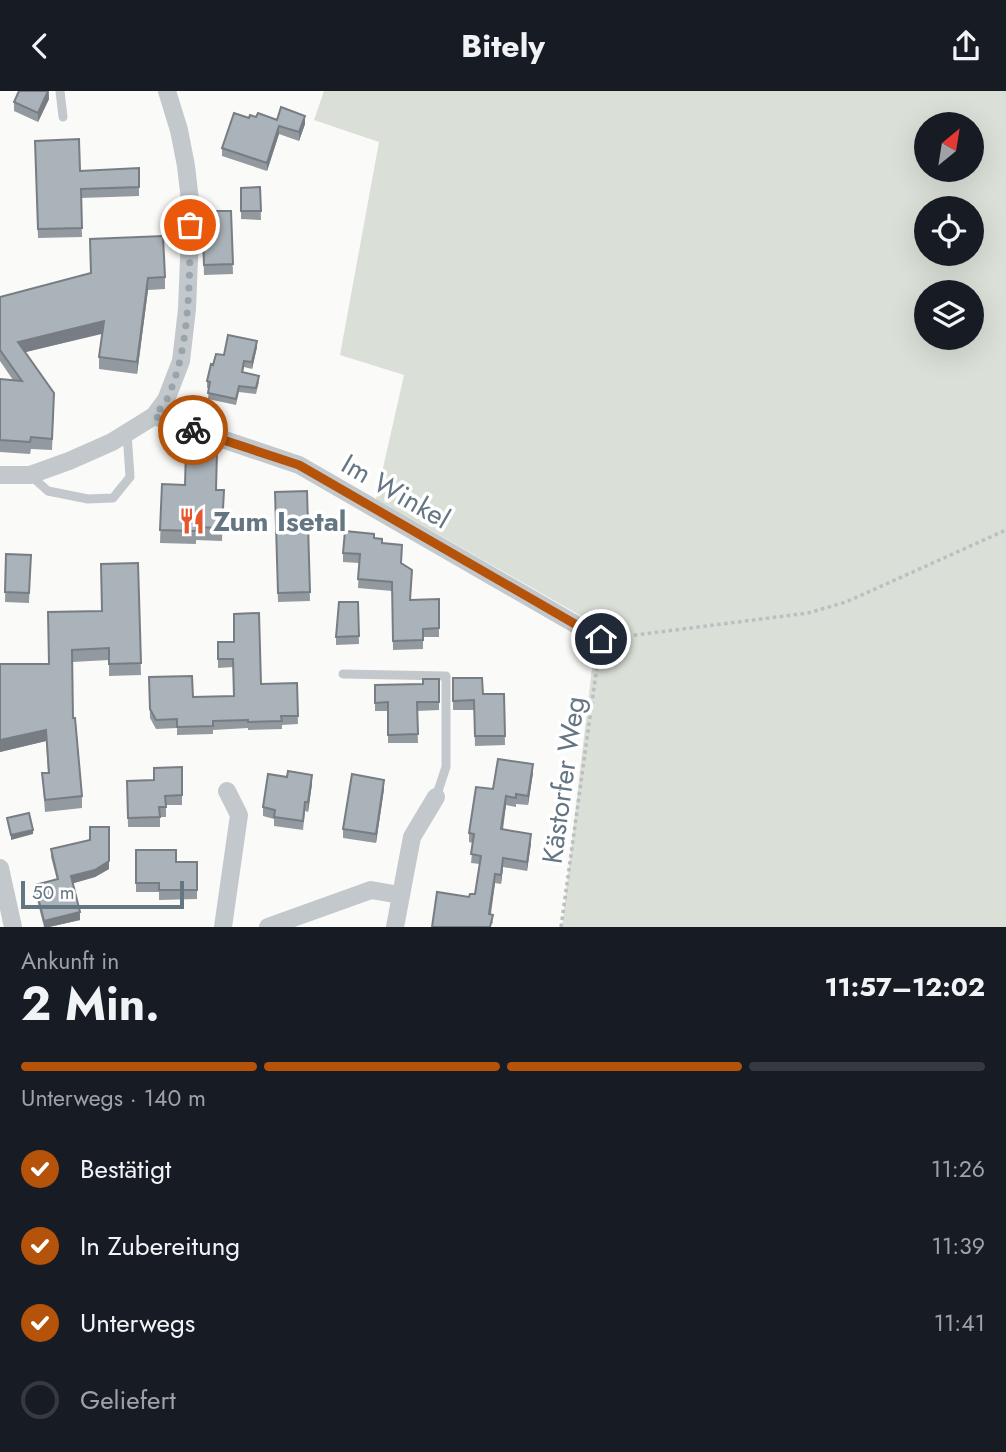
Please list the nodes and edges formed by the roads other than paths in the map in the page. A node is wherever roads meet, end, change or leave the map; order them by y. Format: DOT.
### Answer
graph roads {
  1 [pos="60,91"];
  2 [pos="167,91"];
  3 [pos="63,117"];
  4 [pos="154,416"];
  5 [pos="127,433"];
  6 [pos="0,475"];
  7 [pos="30,475"];
  8 [pos="601,639"];
  9 [pos="343,674"];
  10 [pos="228,791"];
  11 [pos="436,797"];
  12 [pos="0,868"];
  13 [pos="400,895"];
  14 [pos="13,927"];
  15 [pos="223,927"];
  16 [pos="268,927"];
  17 [pos="395,927"];
  1 -- 3 [label="lane"];
  2 -- 4 [label="street"];
  4 -- 5 [label="street"];
  4 -- 8 [label="street, Im Winkel"];
  5 -- 7 [label="street"];
  5 -- 7 [label="lane"];
  6 -- 7 [label="street"];
  9 -- 11 [label="lane"];
  10 -- 15 [label="street"];
  11 -- 13 [label="street"];
  12 -- 14 [label="street"];
  13 -- 16 [label="street"];
  13 -- 17 [label="street"];
}
